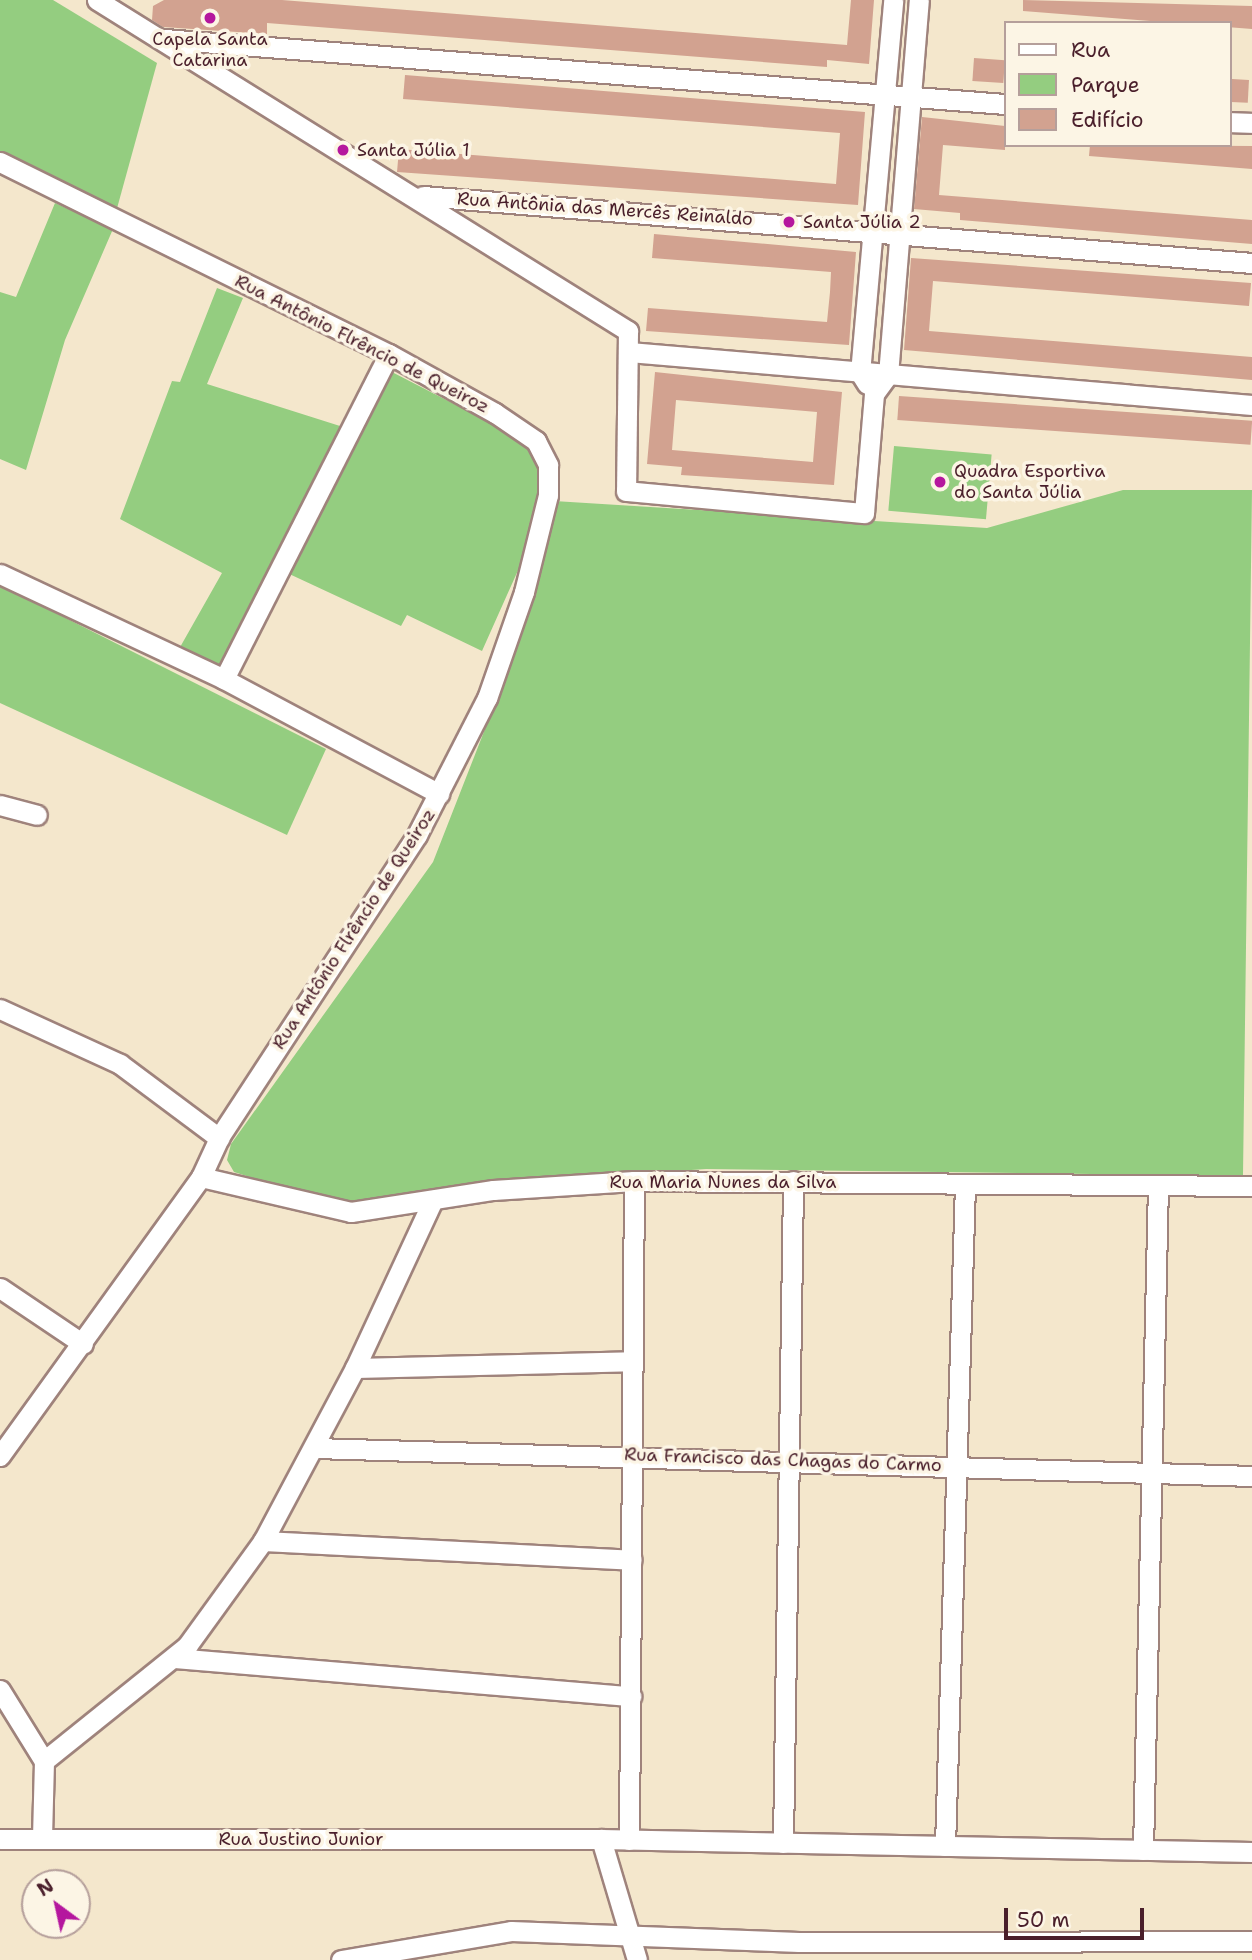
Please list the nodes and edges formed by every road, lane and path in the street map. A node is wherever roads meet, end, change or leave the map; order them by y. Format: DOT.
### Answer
graph roads {
  1 [pos="893,0"];
  2 [pos="919,0"];
  3 [pos="113,3"];
  4 [pos="159,39"];
  5 [pos="885,94"];
  6 [pos="912,97"];
  7 [pos="1004,104"];
  8 [pos="1231,122"];
  9 [pos="1252,123"];
  10 [pos="0,162"];
  11 [pos="418,196"];
  12 [pos="873,228"];
  13 [pos="901,230"];
  14 [pos="1252,263"];
  15 [pos="629,352"];
  16 [pos="389,354"];
  17 [pos="860,373"];
  18 [pos="888,375"];
  19 [pos="874,394"];
  20 [pos="1252,405"];
  21 [pos="0,574"];
  22 [pos="223,680"];
  23 [pos="439,794"];
  24 [pos="0,805"];
  25 [pos="37,815"];
  26 [pos="0,1009"];
  27 [pos="219,1138"];
  28 [pos="201,1177"];
  29 [pos="634,1181"];
  30 [pos="793,1181"];
  31 [pos="965,1184"];
  32 [pos="1158,1185"];
  33 [pos="1252,1186"];
  34 [pos="433,1200"];
  35 [pos="0,1288"];
  36 [pos="83,1344"];
  37 [pos="632,1360"];
  38 [pos="355,1368"];
  39 [pos="315,1448"];
  40 [pos="630,1454"];
  41 [pos="0,1456"];
  42 [pos="789,1460"];
  43 [pos="957,1465"];
  44 [pos="1152,1473"];
  45 [pos="1252,1476"];
  46 [pos="263,1541"];
  47 [pos="632,1560"];
  48 [pos="174,1658"];
  49 [pos="0,1690"];
  50 [pos="631,1696"];
  51 [pos="44,1761"];
  52 [pos="0,1839"];
  53 [pos="42,1839"];
  54 [pos="601,1839"];
  55 [pos="629,1840"];
  56 [pos="783,1843"];
  57 [pos="945,1846"];
  58 [pos="1143,1850"];
  59 [pos="1252,1852"];
  60 [pos="629,1932"];
  61 [pos="1252,1941"];
  62 [pos="341,1960"];
  63 [pos="637,1960"];
  1 -- 5 [label="street"];
  2 -- 6 [label="street"];
  3 -- 4 [label="street"];
  4 -- 5 [label="street"];
  4 -- 11 [label="street"];
  5 -- 6 [label="street"];
  5 -- 12 [label="street"];
  6 -- 7 [label="street"];
  6 -- 13 [label="street"];
  8 -- 9 [label="street"];
  10 -- 16 [label="street, Rua Antônio Flrêncio de Queiroz"];
  11 -- 12 [label="street, Rua Antônia das Mercês Reinaldo"];
  11 -- 15 [label="street"];
  12 -- 13 [label="street, Rua Antônia das Mercês Reinaldo"];
  12 -- 17 [label="street"];
  13 -- 14 [label="street, Rua Antônia das Mercês Reinaldo"];
  13 -- 18 [label="street"];
  15 -- 17 [label="street"];
  15 -- 19 [label="street"];
  16 -- 22 [label="street"];
  16 -- 23 [label="street, Rua Antônio Flrêncio de Queiroz"];
  17 -- 18 [label="street"];
  17 -- 19 [label="street"];
  18 -- 19 [label="street"];
  18 -- 20 [label="street"];
  21 -- 22 [label="street"];
  22 -- 23 [label="street"];
  23 -- 27 [label="street, Rua Antônio Flrêncio de Queiroz"];
  24 -- 25 [label="street"];
  26 -- 27 [label="street"];
  27 -- 28 [label="street, Rua Antônio Flrêncio de Queiroz"];
  28 -- 34 [label="street, Rua Maria Nunes da Silva"];
  28 -- 36 [label="street, Rua Antônio Flrêncio de Queiroz"];
  29 -- 30 [label="street, Rua Maria Nunes da Silva"];
  29 -- 34 [label="street, Rua Maria Nunes da Silva"];
  29 -- 37 [label="street"];
  30 -- 31 [label="street, Rua Maria Nunes da Silva"];
  30 -- 42 [label="street"];
  31 -- 32 [label="street, Rua Maria Nunes da Silva"];
  31 -- 43 [label="street"];
  32 -- 33 [label="street, Rua Maria Nunes da Silva"];
  32 -- 44 [label="street"];
  34 -- 38 [label="street"];
  35 -- 36 [label="street"];
  36 -- 41 [label="street, Rua Antônio Flrêncio de Queiroz"];
  37 -- 38 [label="street"];
  37 -- 40 [label="street"];
  38 -- 39 [label="street"];
  39 -- 40 [label="street, Rua Francisco das Chagas do Carmo"];
  39 -- 46 [label="street"];
  40 -- 42 [label="street, Rua Francisco das Chagas do Carmo"];
  40 -- 47 [label="street"];
  42 -- 43 [label="street, Rua Francisco das Chagas do Carmo"];
  42 -- 56 [label="street"];
  43 -- 44 [label="street, Rua Francisco das Chagas do Carmo"];
  43 -- 57 [label="street"];
  44 -- 45 [label="street, Rua Francisco das Chagas do Carmo"];
  44 -- 58 [label="street"];
  46 -- 47 [label="street"];
  46 -- 48 [label="street"];
  47 -- 50 [label="street"];
  48 -- 50 [label="street"];
  48 -- 51 [label="street"];
  49 -- 51 [label="street"];
  50 -- 55 [label="street"];
  51 -- 53 [label="street"];
  52 -- 53 [label="street, Rua Justino Junior"];
  53 -- 54 [label="street, Rua Justino Junior"];
  54 -- 55 [label="street, Rua Justino Junior"];
  54 -- 60 [label="street"];
  55 -- 56 [label="street, Rua Justino Junior"];
  56 -- 57 [label="street, Rua Justino Junior"];
  57 -- 58 [label="street, Rua Justino Junior"];
  58 -- 59 [label="street, Rua Justino Junior"];
  60 -- 61 [label="street"];
  60 -- 62 [label="street"];
  60 -- 63 [label="street"];
}
